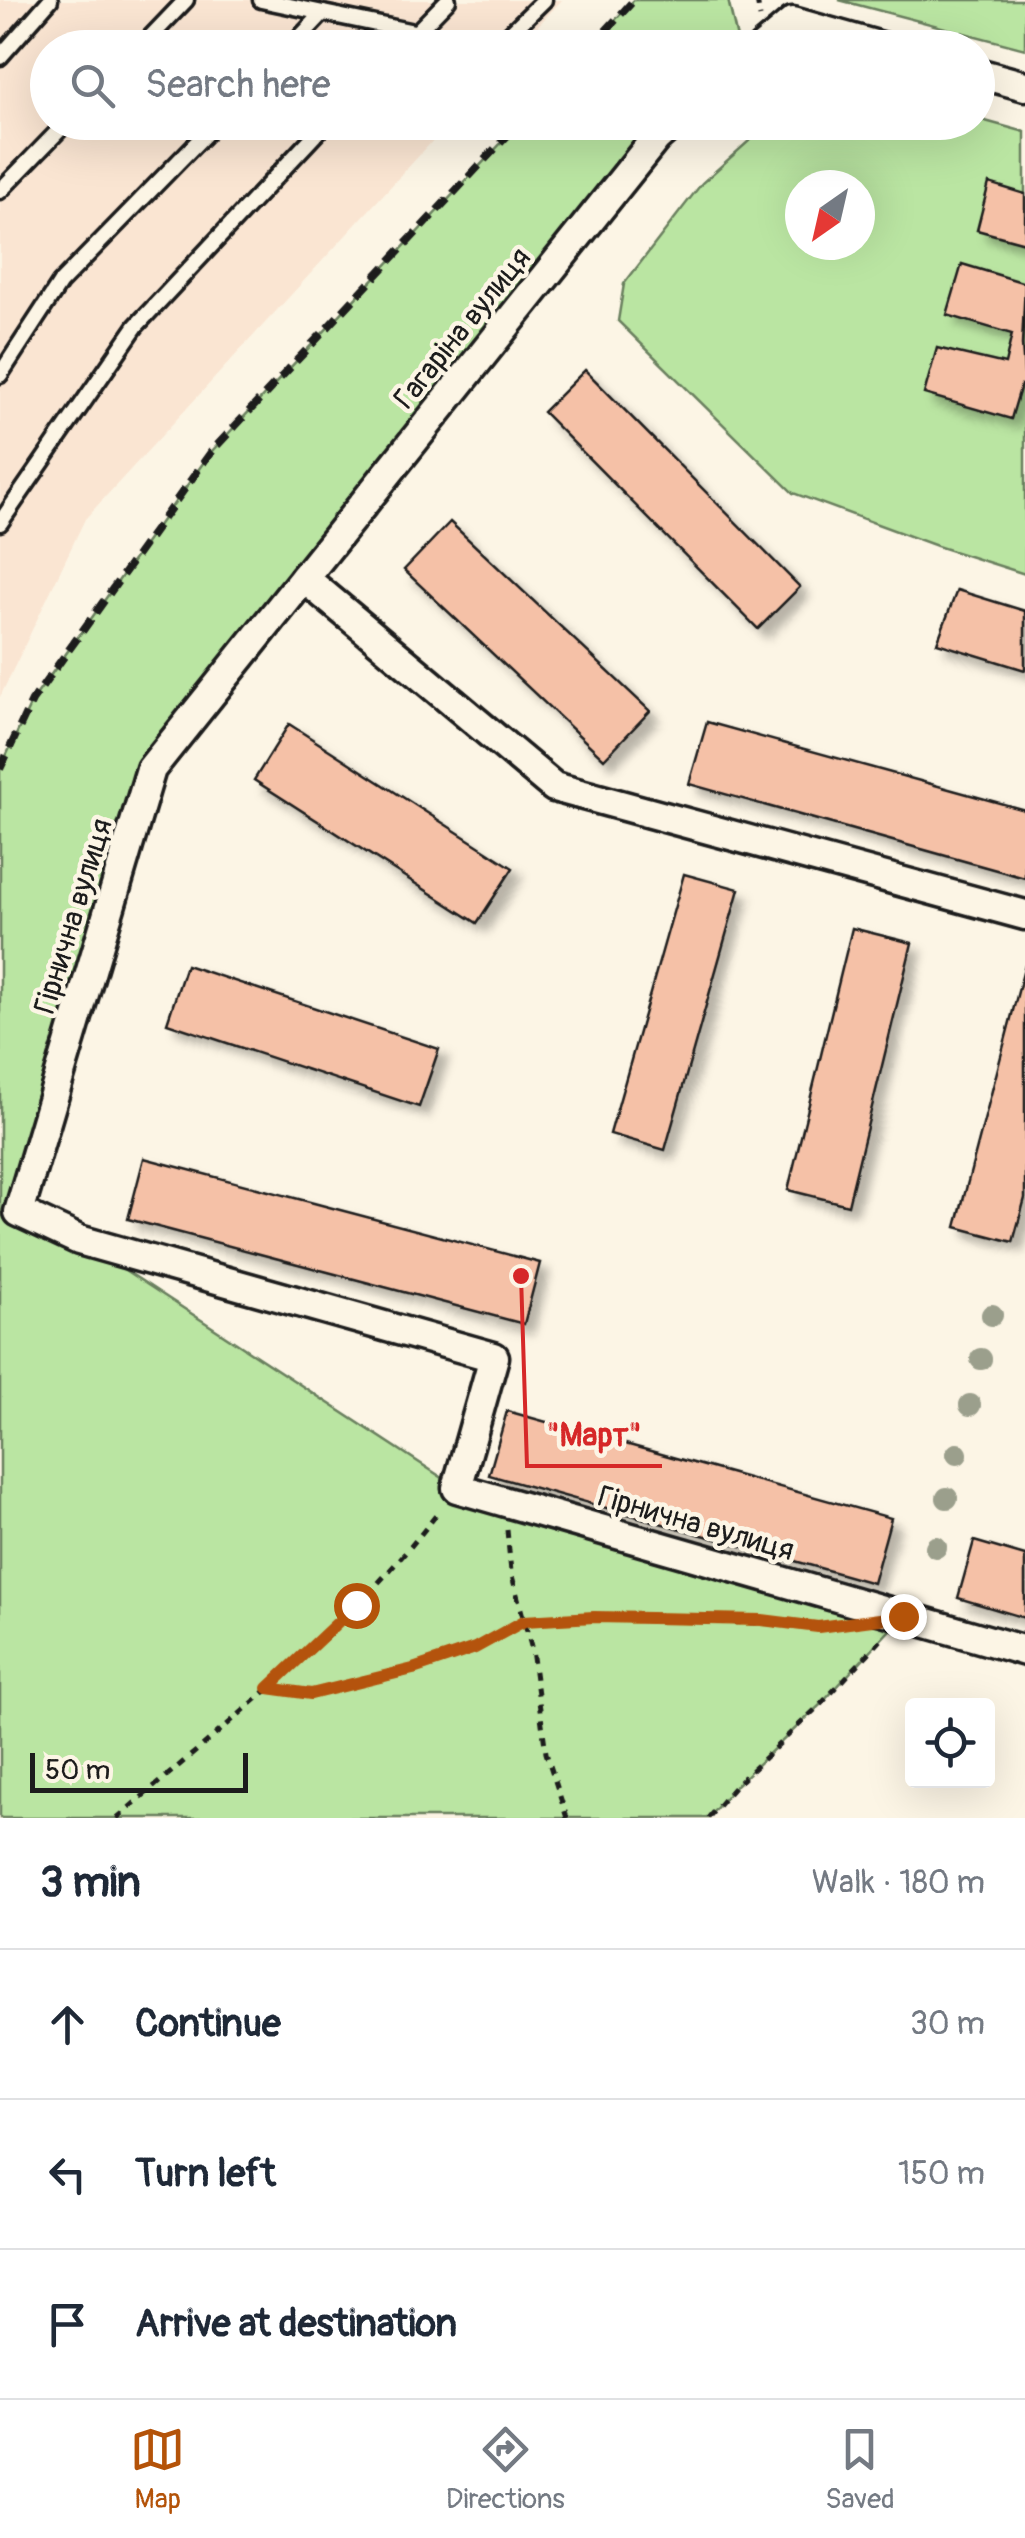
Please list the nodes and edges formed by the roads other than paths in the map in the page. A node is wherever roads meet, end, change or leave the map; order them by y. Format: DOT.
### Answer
graph roads {
  1 [pos="50,0"];
  2 [pos="186,0"];
  3 [pos="261,0"];
  4 [pos="448,0"];
  5 [pos="544,0"];
  6 [pos="323,13"];
  7 [pos="157,30"];
  8 [pos="307,30"];
  9 [pos="407,30"];
  10 [pos="419,30"];
  11 [pos="512,30"];
  12 [pos="783,30"];
  13 [pos="822,30"];
  14 [pos="0,57"];
  15 [pos="995,78"];
  16 [pos="1025,86"];
  17 [pos="50,140"];
  18 [pos="199,140"];
  19 [pos="311,140"];
  20 [pos="654,140"];
  21 [pos="0,191"];
  22 [pos="0,375"];
  23 [pos="0,523"];
  24 [pos="304,578"];
  25 [pos="1025,915"];
  26 [pos="1025,1651"];
  1 -- 14 [label="lane"];
  2 -- 7 [label="lane"];
  3 -- 6 [label="lane"];
  4 -- 10 [label="lane"];
  5 -- 11 [label="lane"];
  6 -- 8 [label="lane"];
  6 -- 9 [label="lane"];
  12 -- 13 [label="street"];
  15 -- 16 [label="street"];
  17 -- 21 [label="lane"];
  18 -- 22 [label="lane"];
  19 -- 23 [label="lane"];
  20 -- 24 [label="street, Гагаріна вулиця"];
  24 -- 25 [label="street"];
  24 -- 26 [label="street, Гірнична вулиця"];
}
